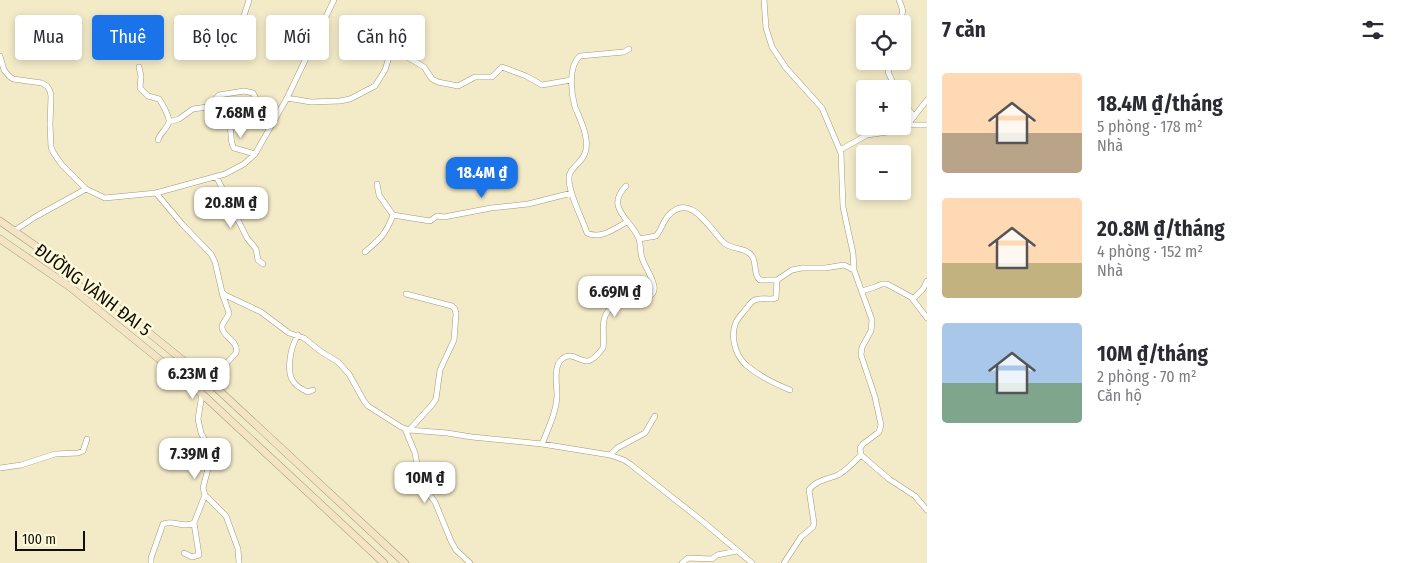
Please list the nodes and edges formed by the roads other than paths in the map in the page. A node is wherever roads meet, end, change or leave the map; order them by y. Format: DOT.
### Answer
graph roads {
  1 [pos="249,0"];
  2 [pos="334,0"];
  3 [pos="764,0"];
  4 [pos="899,0"];
  5 [pos="244,15"];
  6 [pos="326,15"];
  7 [pos="903,15"];
  8 [pos="629,49"];
  9 [pos="0,56"];
  10 [pos="305,60"];
  11 [pos="139,67"];
  12 [pos="2,70"];
  13 [pos="570,80"];
  14 [pos="287,98"];
  15 [pos="927,100"];
  16 [pos="911,113"];
  17 [pos="914,117"];
  18 [pos="274,121"];
  19 [pos="911,121"];
  20 [pos="169,122"];
  21 [pos="911,125"];
  22 [pos="927,125"];
  23 [pos="229,126"];
  24 [pos="867,135"];
  25 [pos="158,140"];
  26 [pos="840,150"];
  27 [pos="255,154"];
  28 [pos="216,176"];
  29 [pos="377,184"];
  30 [pos="626,186"];
  31 [pos="86,189"];
  32 [pos="156,193"];
  33 [pos="572,193"];
  34 [pos="393,215"];
  35 [pos="0,221"];
  36 [pos="627,222"];
  37 [pos="14,231"];
  38 [pos="0,239"];
  39 [pos="639,239"];
  40 [pos="365,252"];
  41 [pos="263,264"];
  42 [pos="854,270"];
  43 [pos="777,280"];
  44 [pos="927,281"];
  45 [pos="862,291"];
  46 [pos="222,292"];
  47 [pos="406,294"];
  48 [pos="914,299"];
  49 [pos="927,318"];
  50 [pos="298,335"];
  51 [pos="209,382"];
  52 [pos="314,390"];
  53 [pos="790,390"];
  54 [pos="202,394"];
  55 [pos="655,416"];
  56 [pos="407,429"];
  57 [pos="87,438"];
  58 [pos="542,444"];
  59 [pos="610,455"];
  60 [pos="860,455"];
  61 [pos="0,468"];
  62 [pos="206,495"];
  63 [pos="927,510"];
  64 [pos="194,523"];
  65 [pos="737,551"];
  66 [pos="184,552"];
  67 [pos="151,563"];
  68 [pos="239,563"];
  69 [pos="384,563"];
  70 [pos="405,563"];
  71 [pos="470,563"];
  72 [pos="682,563"];
  73 [pos="752,563"];
  74 [pos="784,563"];
  1 -- 5 [label="street"];
  2 -- 6 [label="street"];
  3 -- 26 [label="street"];
  4 -- 7 [label="street"];
  8 -- 13 [label="street"];
  9 -- 12 [label="street"];
  10 -- 14 [label="street"];
  11 -- 20 [label="street"];
  12 -- 31 [label="street"];
  13 -- 14 [label="street"];
  13 -- 33 [label="street"];
  14 -- 18 [label="street"];
  15 -- 17 [label="street"];
  16 -- 17 [label="street"];
  17 -- 19 [label="street"];
  18 -- 20 [label="street"];
  18 -- 27 [label="street"];
  20 -- 25 [label="street"];
  21 -- 22 [label="street"];
  23 -- 27 [label="street"];
  24 -- 26 [label="street"];
  26 -- 42 [label="street"];
  27 -- 28 [label="street"];
  28 -- 32 [label="street"];
  28 -- 41 [label="street"];
  29 -- 34 [label="street"];
  30 -- 36 [label="street"];
  31 -- 32 [label="street"];
  31 -- 37 [label="street"];
  32 -- 46 [label="street"];
  33 -- 34 [label="street"];
  33 -- 36 [label="street"];
  34 -- 40 [label="street"];
  35 -- 37 [label="main road, ĐƯỜNG VÀNH ĐAI 5"];
  36 -- 39 [label="street"];
  37 -- 51 [label="main road, ĐƯỜNG VÀNH ĐAI 5"];
  38 -- 54 [label="main road, ĐƯỜNG VÀNH ĐAI 5"];
  39 -- 43 [label="street"];
  39 -- 58 [label="street"];
  42 -- 43 [label="street"];
  42 -- 45 [label="street"];
  43 -- 53 [label="street"];
  44 -- 48 [label="street"];
  45 -- 48 [label="street"];
  45 -- 60 [label="street"];
  46 -- 50 [label="street"];
  46 -- 51 [label="street"];
  47 -- 56 [label="street"];
  48 -- 49 [label="street"];
  50 -- 52 [label="street"];
  50 -- 56 [label="street"];
  51 -- 70 [label="main road, ĐƯỜNG VÀNH ĐAI 5"];
  54 -- 62 [label="street"];
  54 -- 69 [label="main road, ĐƯỜNG VÀNH ĐAI 5"];
  55 -- 59 [label="street"];
  56 -- 58 [label="street"];
  56 -- 71 [label="street"];
  57 -- 61 [label="street"];
  58 -- 59 [label="street"];
  59 -- 65 [label="street"];
  60 -- 63 [label="street"];
  60 -- 74 [label="street"];
  62 -- 64 [label="street"];
  62 -- 68 [label="street"];
  64 -- 66 [label="street"];
  64 -- 67 [label="street"];
  65 -- 72 [label="street"];
  65 -- 73 [label="street"];
}
